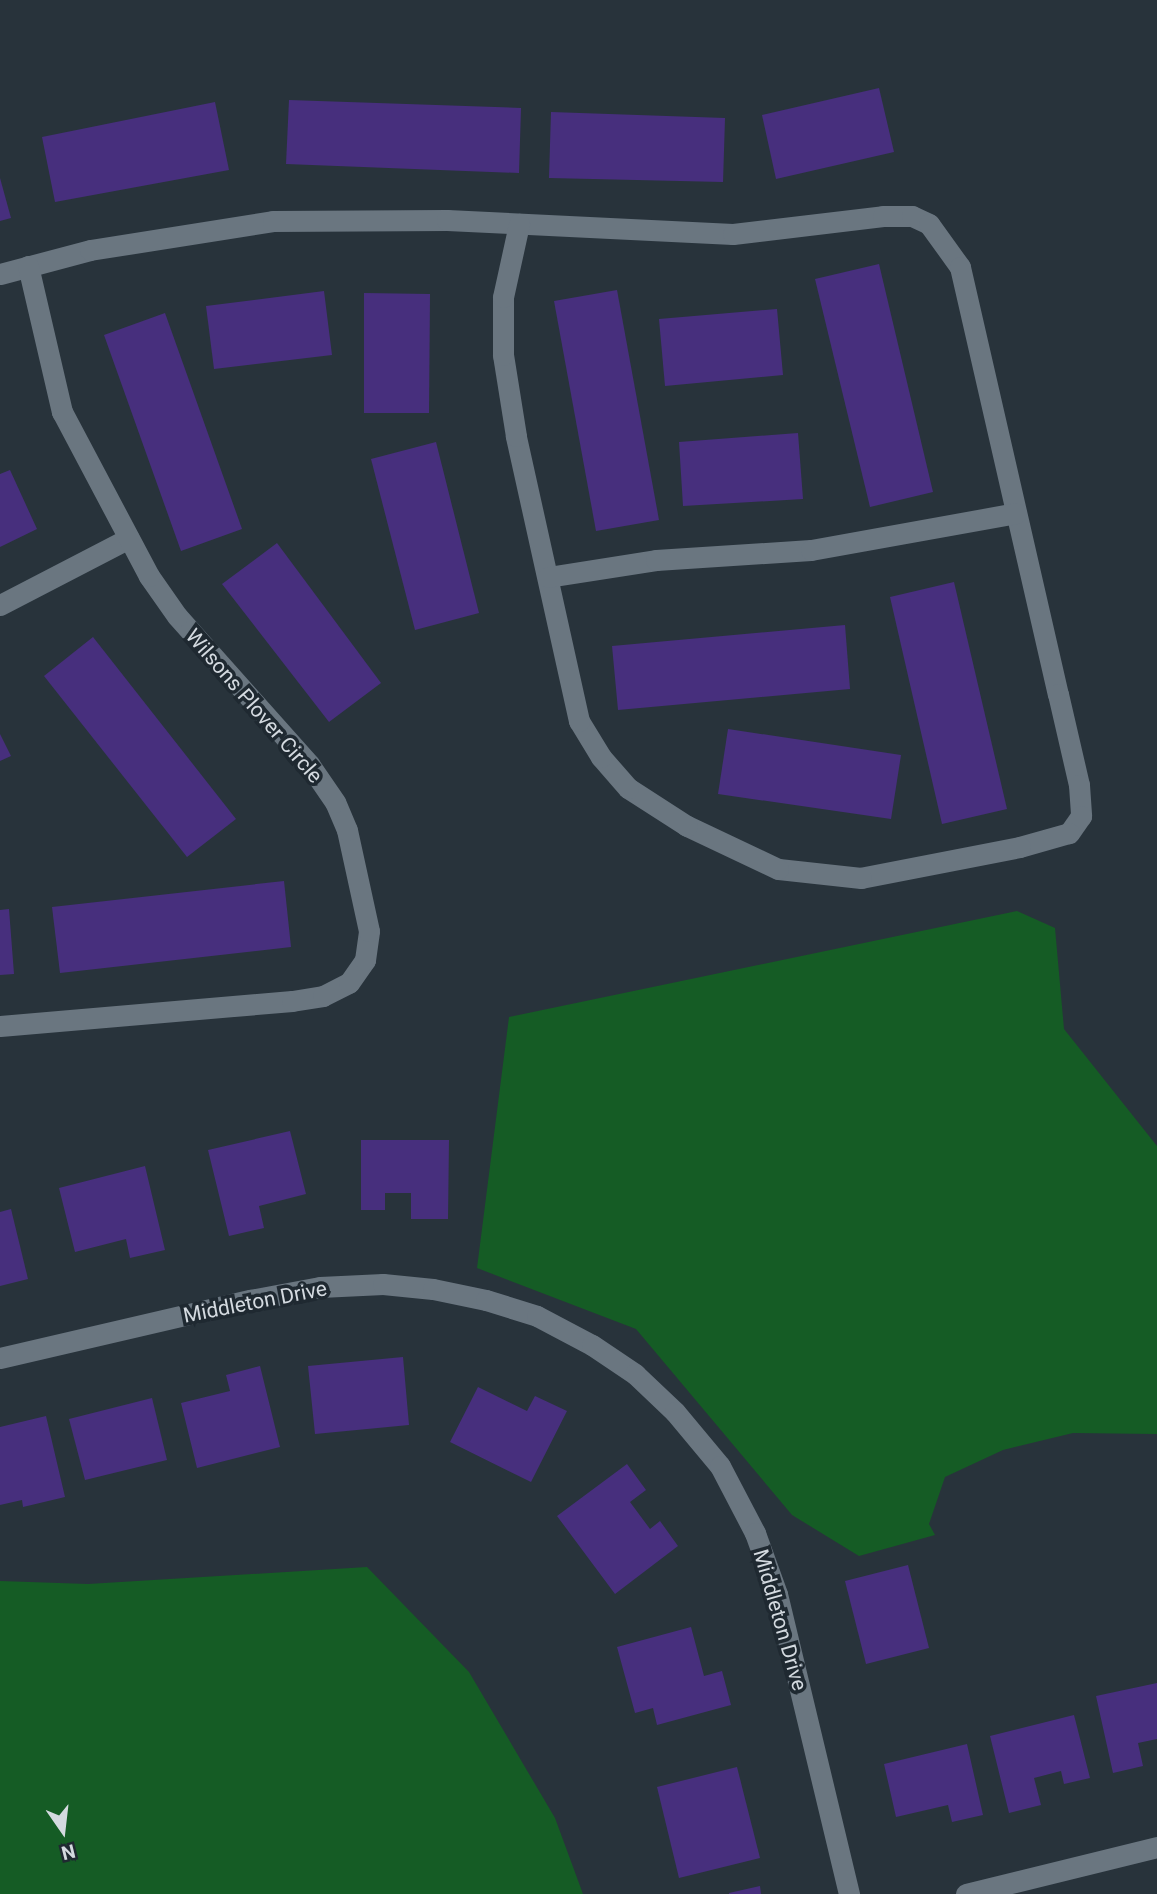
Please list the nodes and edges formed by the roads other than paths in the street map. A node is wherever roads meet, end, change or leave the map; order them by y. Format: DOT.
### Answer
graph roads {
  1 [pos="519,224"];
  2 [pos="28,266"];
  3 [pos="0,274"];
  4 [pos="1016,513"];
  5 [pos="129,538"];
  6 [pos="548,577"];
  7 [pos="0,605"];
  8 [pos="0,1026"];
  9 [pos="0,1358"];
  10 [pos="1157,1847"];
  11 [pos="849,1894"];
  12 [pos="966,1894"];
  1 -- 2 [label="street"];
  1 -- 4 [label="street"];
  1 -- 6 [label="street"];
  2 -- 3 [label="street"];
  2 -- 5 [label="street, Wilsons Plover Circle"];
  4 -- 6 [label="street"];
  4 -- 6 [label="street"];
  5 -- 7 [label="street"];
  5 -- 8 [label="street, Wilsons Plover Circle"];
  9 -- 11 [label="street, Middleton Drive"];
  10 -- 12 [label="street"];
}
